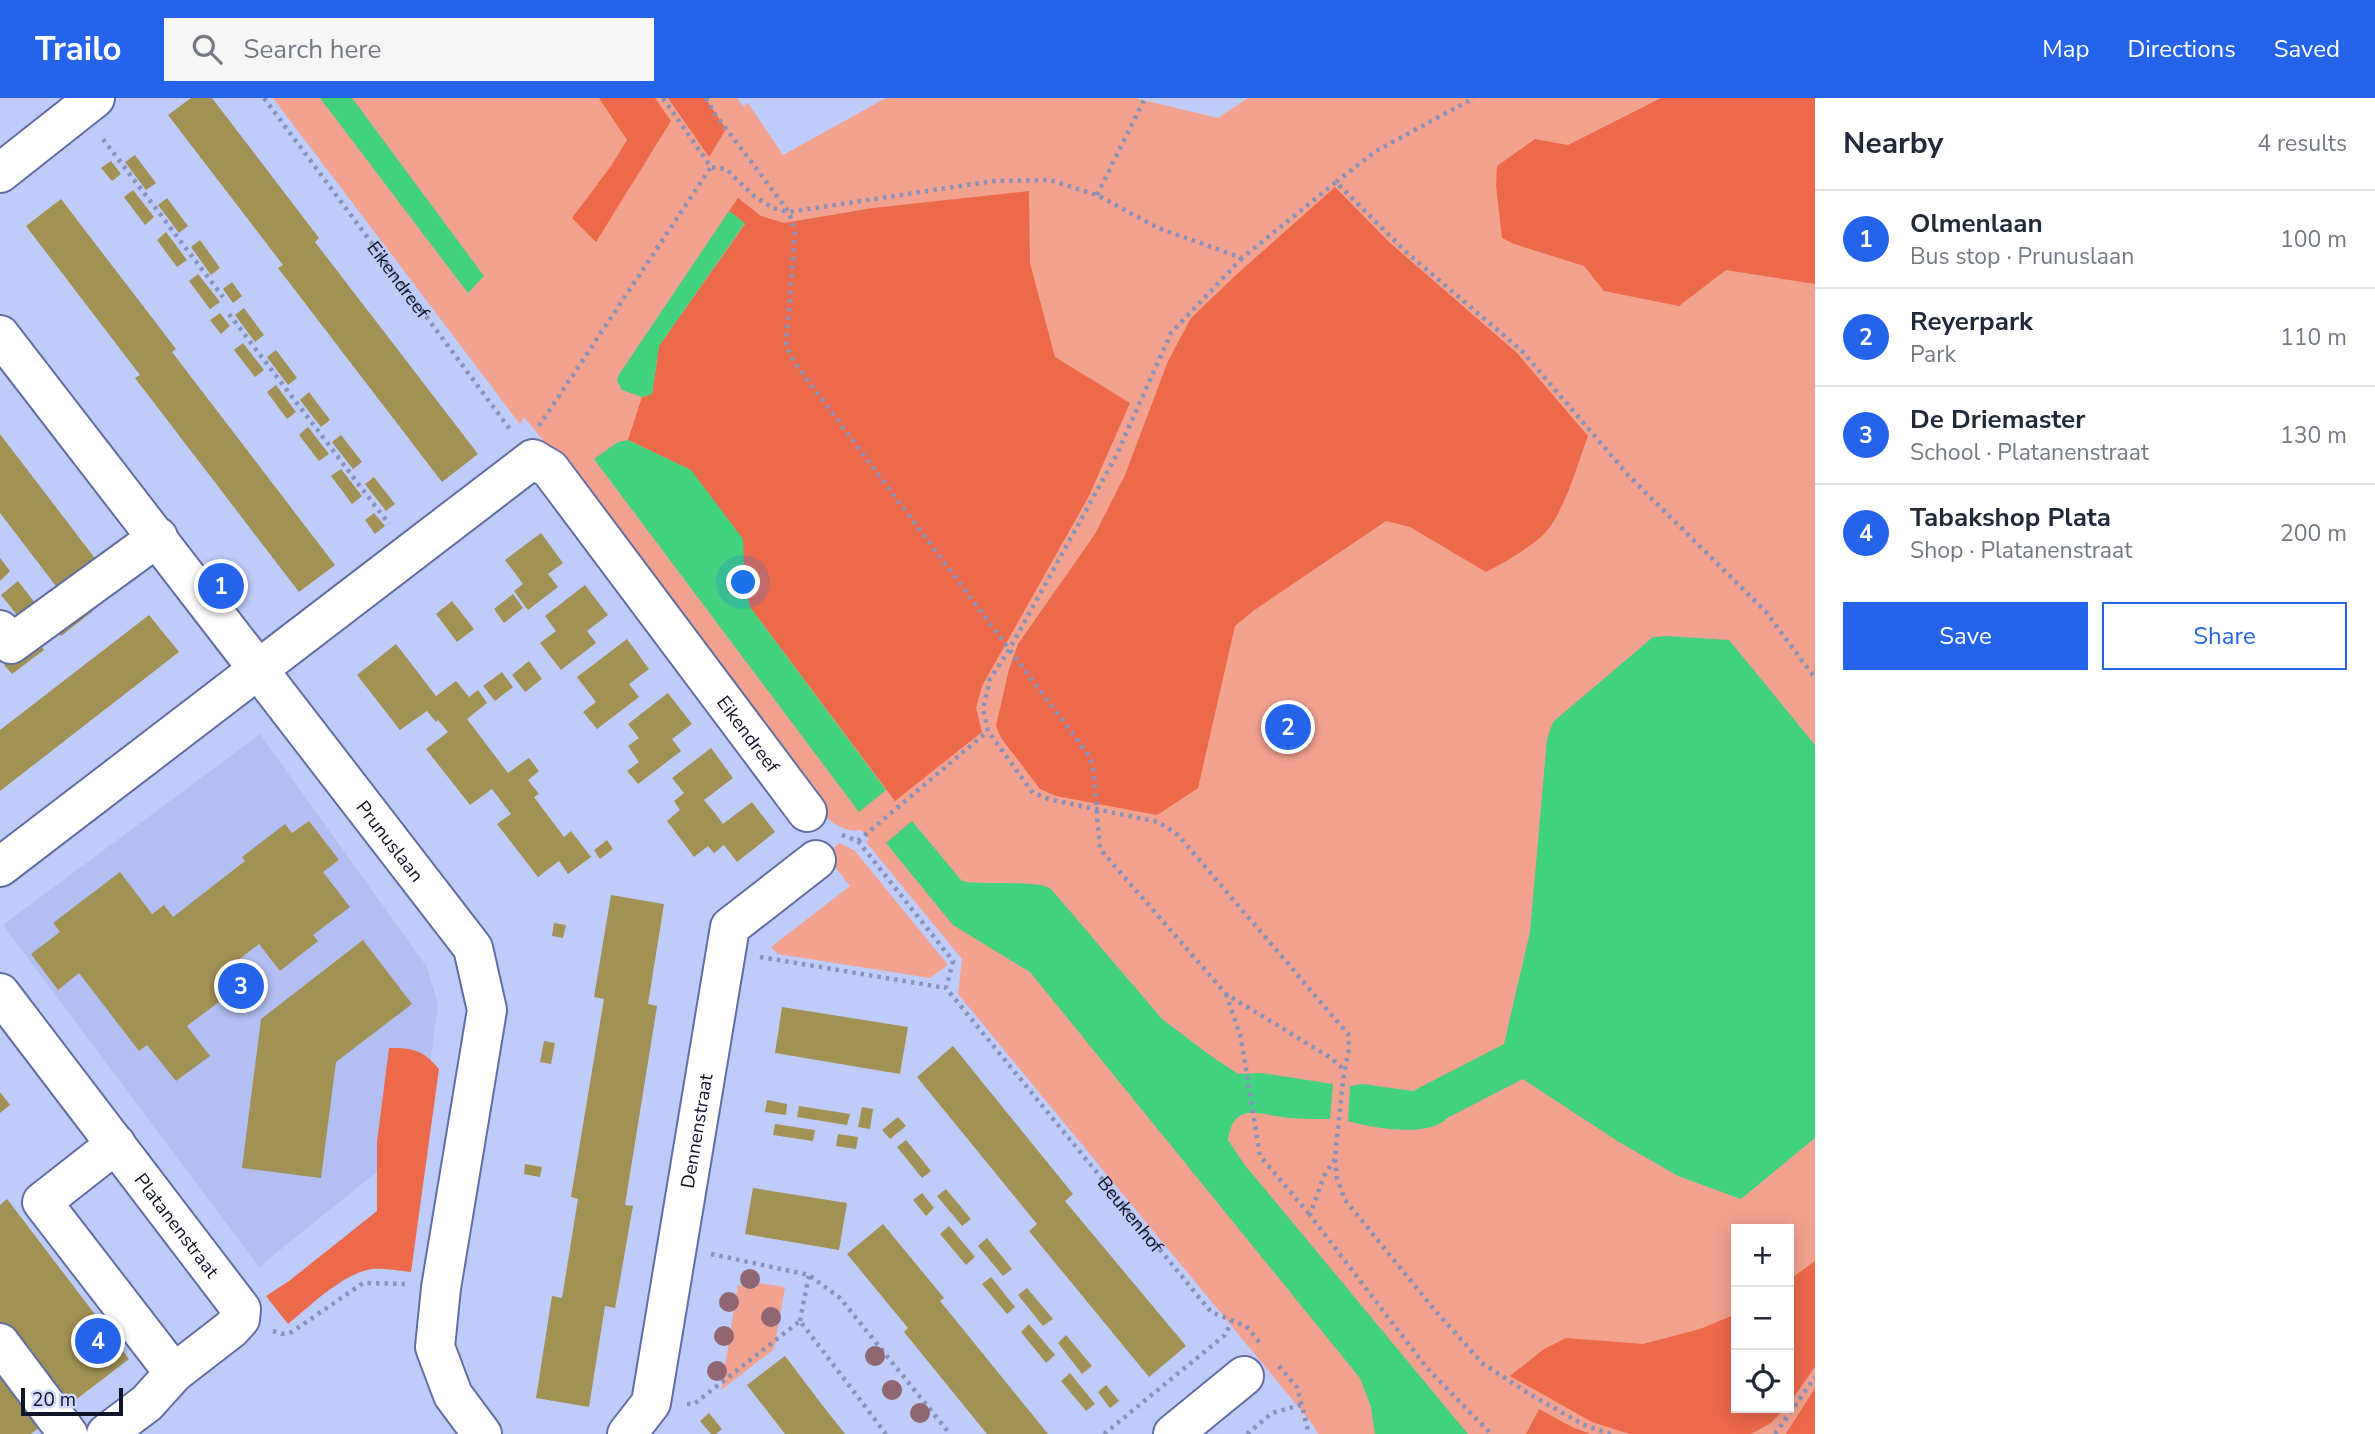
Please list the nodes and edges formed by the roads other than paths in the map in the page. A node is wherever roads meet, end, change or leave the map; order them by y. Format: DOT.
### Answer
graph roads {
  1 [pos="88,104"];
  2 [pos="0,173"];
  3 [pos="0,335"];
  4 [pos="158,537"];
  5 [pos="0,630"];
  6 [pos="258,668"];
  7 [pos="807,813"];
  8 [pos="816,860"];
  9 [pos="0,867"];
  10 [pos="0,993"];
  11 [pos="116,1144"];
  12 [pos="0,1343"];
  13 [pos="1259,1359"];
  14 [pos="174,1373"];
  15 [pos="68,1434"];
  16 [pos="106,1434"];
  17 [pos="482,1434"];
  18 [pos="627,1434"];
  19 [pos="1173,1434"];
  1 -- 2 [label="street"];
  3 -- 4 [label="street, Prunuslaan"];
  4 -- 5 [label="street"];
  4 -- 6 [label="street, Prunuslaan"];
  6 -- 7 [label="street, Eikendreef"];
  6 -- 9 [label="street"];
  6 -- 17 [label="street, Prunuslaan"];
  8 -- 18 [label="street, Dennenstraat"];
  10 -- 11 [label="street, Platanenstraat"];
  11 -- 14 [label="street, Platanenstraat"];
  11 -- 14 [label="street"];
  12 -- 15 [label="street"];
  13 -- 19 [label="street"];
  14 -- 16 [label="street"];
}
